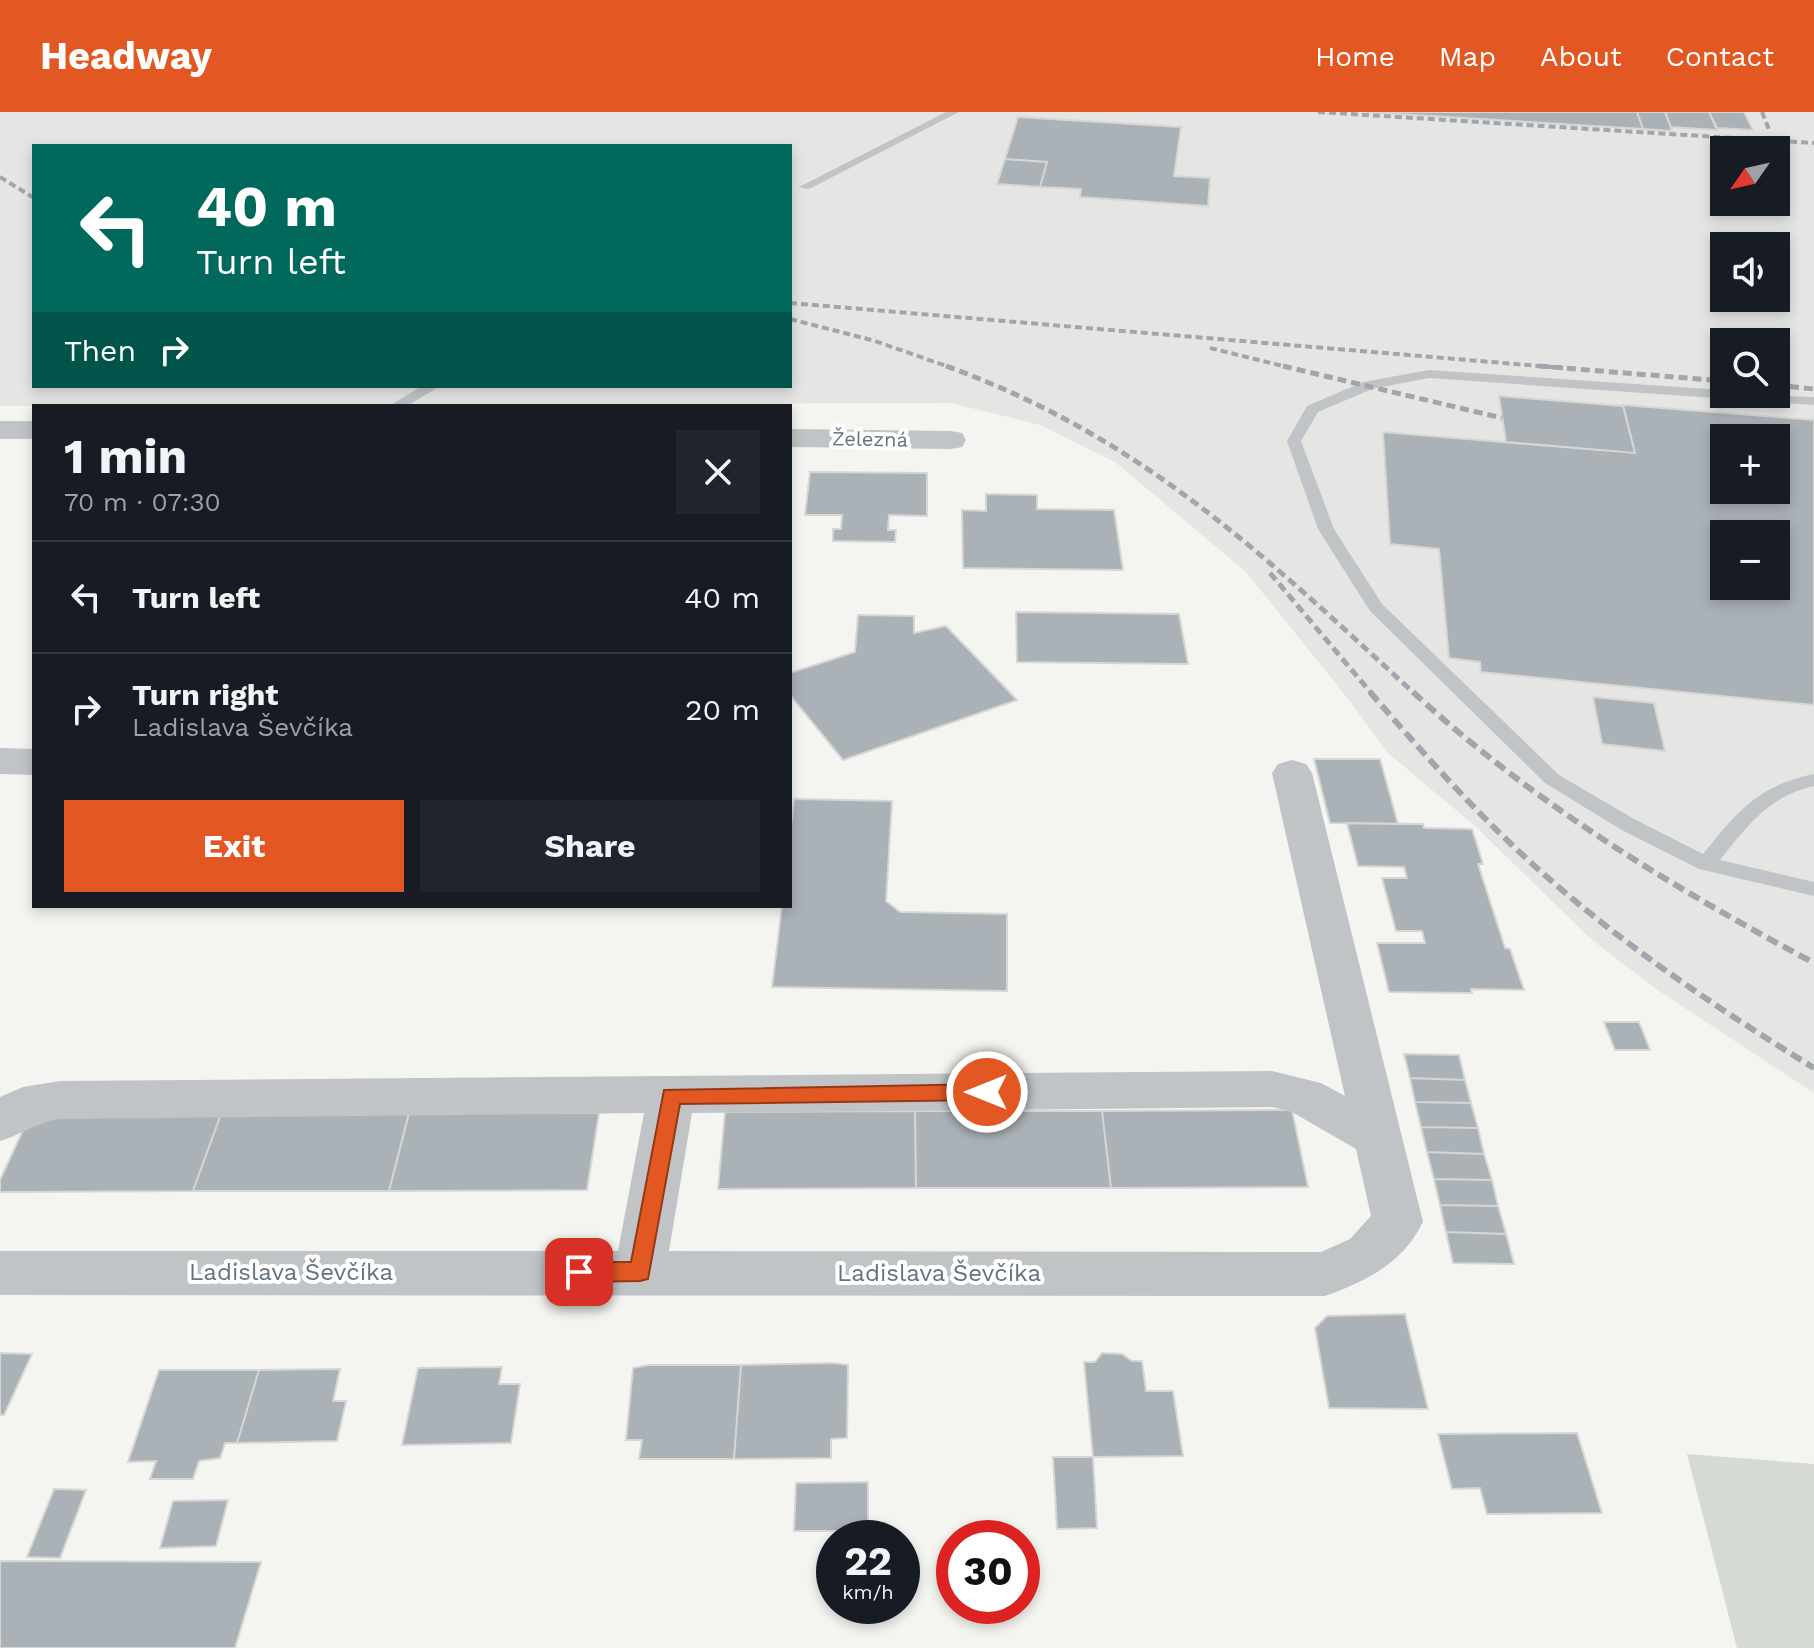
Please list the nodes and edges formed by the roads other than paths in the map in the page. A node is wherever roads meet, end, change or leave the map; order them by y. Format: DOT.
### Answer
graph roads {
  1 [pos="954,112"];
  2 [pos="805,187"];
  3 [pos="429,388"];
  4 [pos="1814,401"];
  5 [pos="400,404"];
  6 [pos="0,430"];
  7 [pos="32,430"];
  8 [pos="792,438"];
  9 [pos="951,440"];
  10 [pos="0,761"];
  11 [pos="32,762"];
  12 [pos="1292,773"];
  13 [pos="1814,780"];
  14 [pos="1706,864"];
  15 [pos="1814,889"];
  16 [pos="671,1096"];
  17 [pos="0,1122"];
  18 [pos="1378,1138"];
  19 [pos="640,1272"];
  20 [pos="0,1273"];
  1 -- 2 [label="lane"];
  3 -- 5 [label="lane"];
  4 -- 14 [label="lane"];
  6 -- 7 [label="street"];
  8 -- 9 [label="street, Železná"];
  10 -- 11 [label="street"];
  12 -- 18 [label="street, Ladislava Ševčíka"];
  13 -- 14 [label="lane"];
  14 -- 15 [label="lane"];
  16 -- 17 [label="street"];
  16 -- 18 [label="street"];
  16 -- 19 [label="street"];
  18 -- 19 [label="street, Ladislava Ševčíka"];
  19 -- 20 [label="street, Ladislava Ševčíka"];
}
